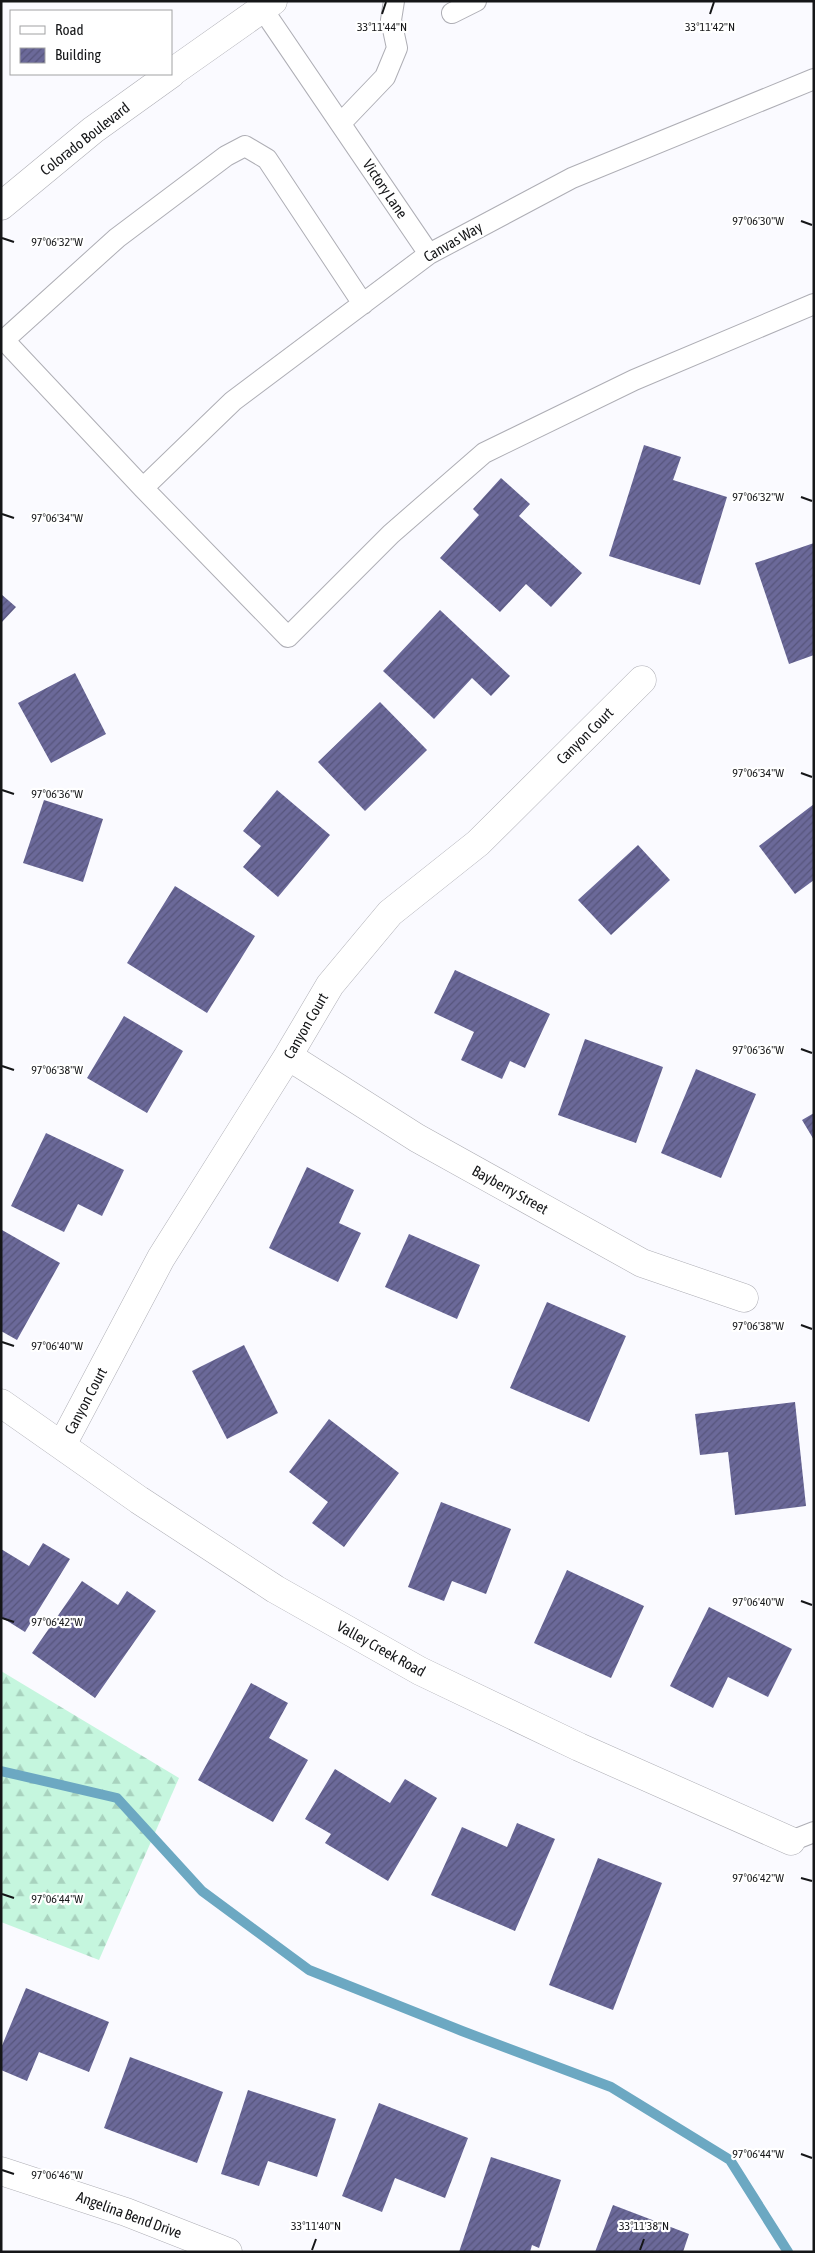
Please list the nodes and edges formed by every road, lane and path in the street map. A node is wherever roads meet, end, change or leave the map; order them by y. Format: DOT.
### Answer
graph roads {
  1 [pos="394,1"];
  2 [pos="476,1"];
  3 [pos="264,3"];
  4 [pos="452,13"];
  5 [pos="172,73"];
  6 [pos="170,75"];
  7 [pos="814,79"];
  8 [pos="341,124"];
  9 [pos="1,206"];
  10 [pos="429,254"];
  11 [pos="363,304"];
  12 [pos="814,304"];
  13 [pos="143,488"];
  14 [pos="642,680"];
  15 [pos="288,1056"];
  16 [pos="744,1298"];
  17 [pos="1,1403"];
  18 [pos="62,1445"];
  19 [pos="802,1836"];
  20 [pos="1,2171"];
  21 [pos="228,2252"];
  1 -- 8 [label="lane"];
  2 -- 4 [label="lane"];
  3 -- 5 [label="street, Colorado Boulevard"];
  3 -- 8 [label="lane, Victory Lane"];
  6 -- 9 [label="street, Colorado Boulevard"];
  7 -- 10 [label="lane, Canvas Way"];
  8 -- 10 [label="lane, Victory Lane"];
  10 -- 11 [label="lane, Canvas Way"];
  11 -- 13 [label="lane, Canvas Way"];
  11 -- 13 [label="lane"];
  12 -- 13 [label="lane"];
  14 -- 15 [label="street, Canyon Court"];
  15 -- 16 [label="street, Bayberry Street"];
  15 -- 18 [label="street, Canyon Court"];
  17 -- 18 [label="street, Valley Creek Road"];
  18 -- 19 [label="street, Valley Creek Road"];
  20 -- 21 [label="street, Angelina Bend Drive"];
}
